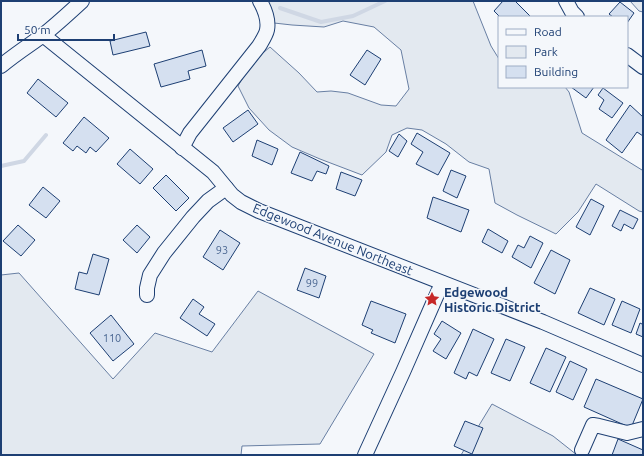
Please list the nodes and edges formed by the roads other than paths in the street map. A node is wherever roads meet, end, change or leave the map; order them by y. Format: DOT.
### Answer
graph roads {
  1 [pos="82,1"];
  2 [pos="260,1"];
  3 [pos="566,1"];
  4 [pos="576,16"];
  5 [pos="43,35"];
  6 [pos="628,56"];
  7 [pos="1,66"];
  8 [pos="643,68"];
  9 [pos="182,148"];
  10 [pos="226,188"];
  11 [pos="442,283"];
  12 [pos="147,295"];
  13 [pos="643,365"];
  14 [pos="643,429"];
  15 [pos="582,450"];
  16 [pos="365,455"];
  1 -- 5 [label="street"];
  2 -- 9 [label="street"];
  3 -- 4 [label="street"];
  5 -- 7 [label="street"];
  5 -- 9 [label="street, Edgewood Avenue Northeast"];
  6 -- 8 [label="street"];
  9 -- 10 [label="street, Edgewood Avenue Northeast"];
  10 -- 11 [label="street, Edgewood Avenue Northeast"];
  10 -- 12 [label="street"];
  11 -- 13 [label="street, Edgewood Avenue Northeast"];
  11 -- 16 [label="street"];
  14 -- 15 [label="street"];
}
